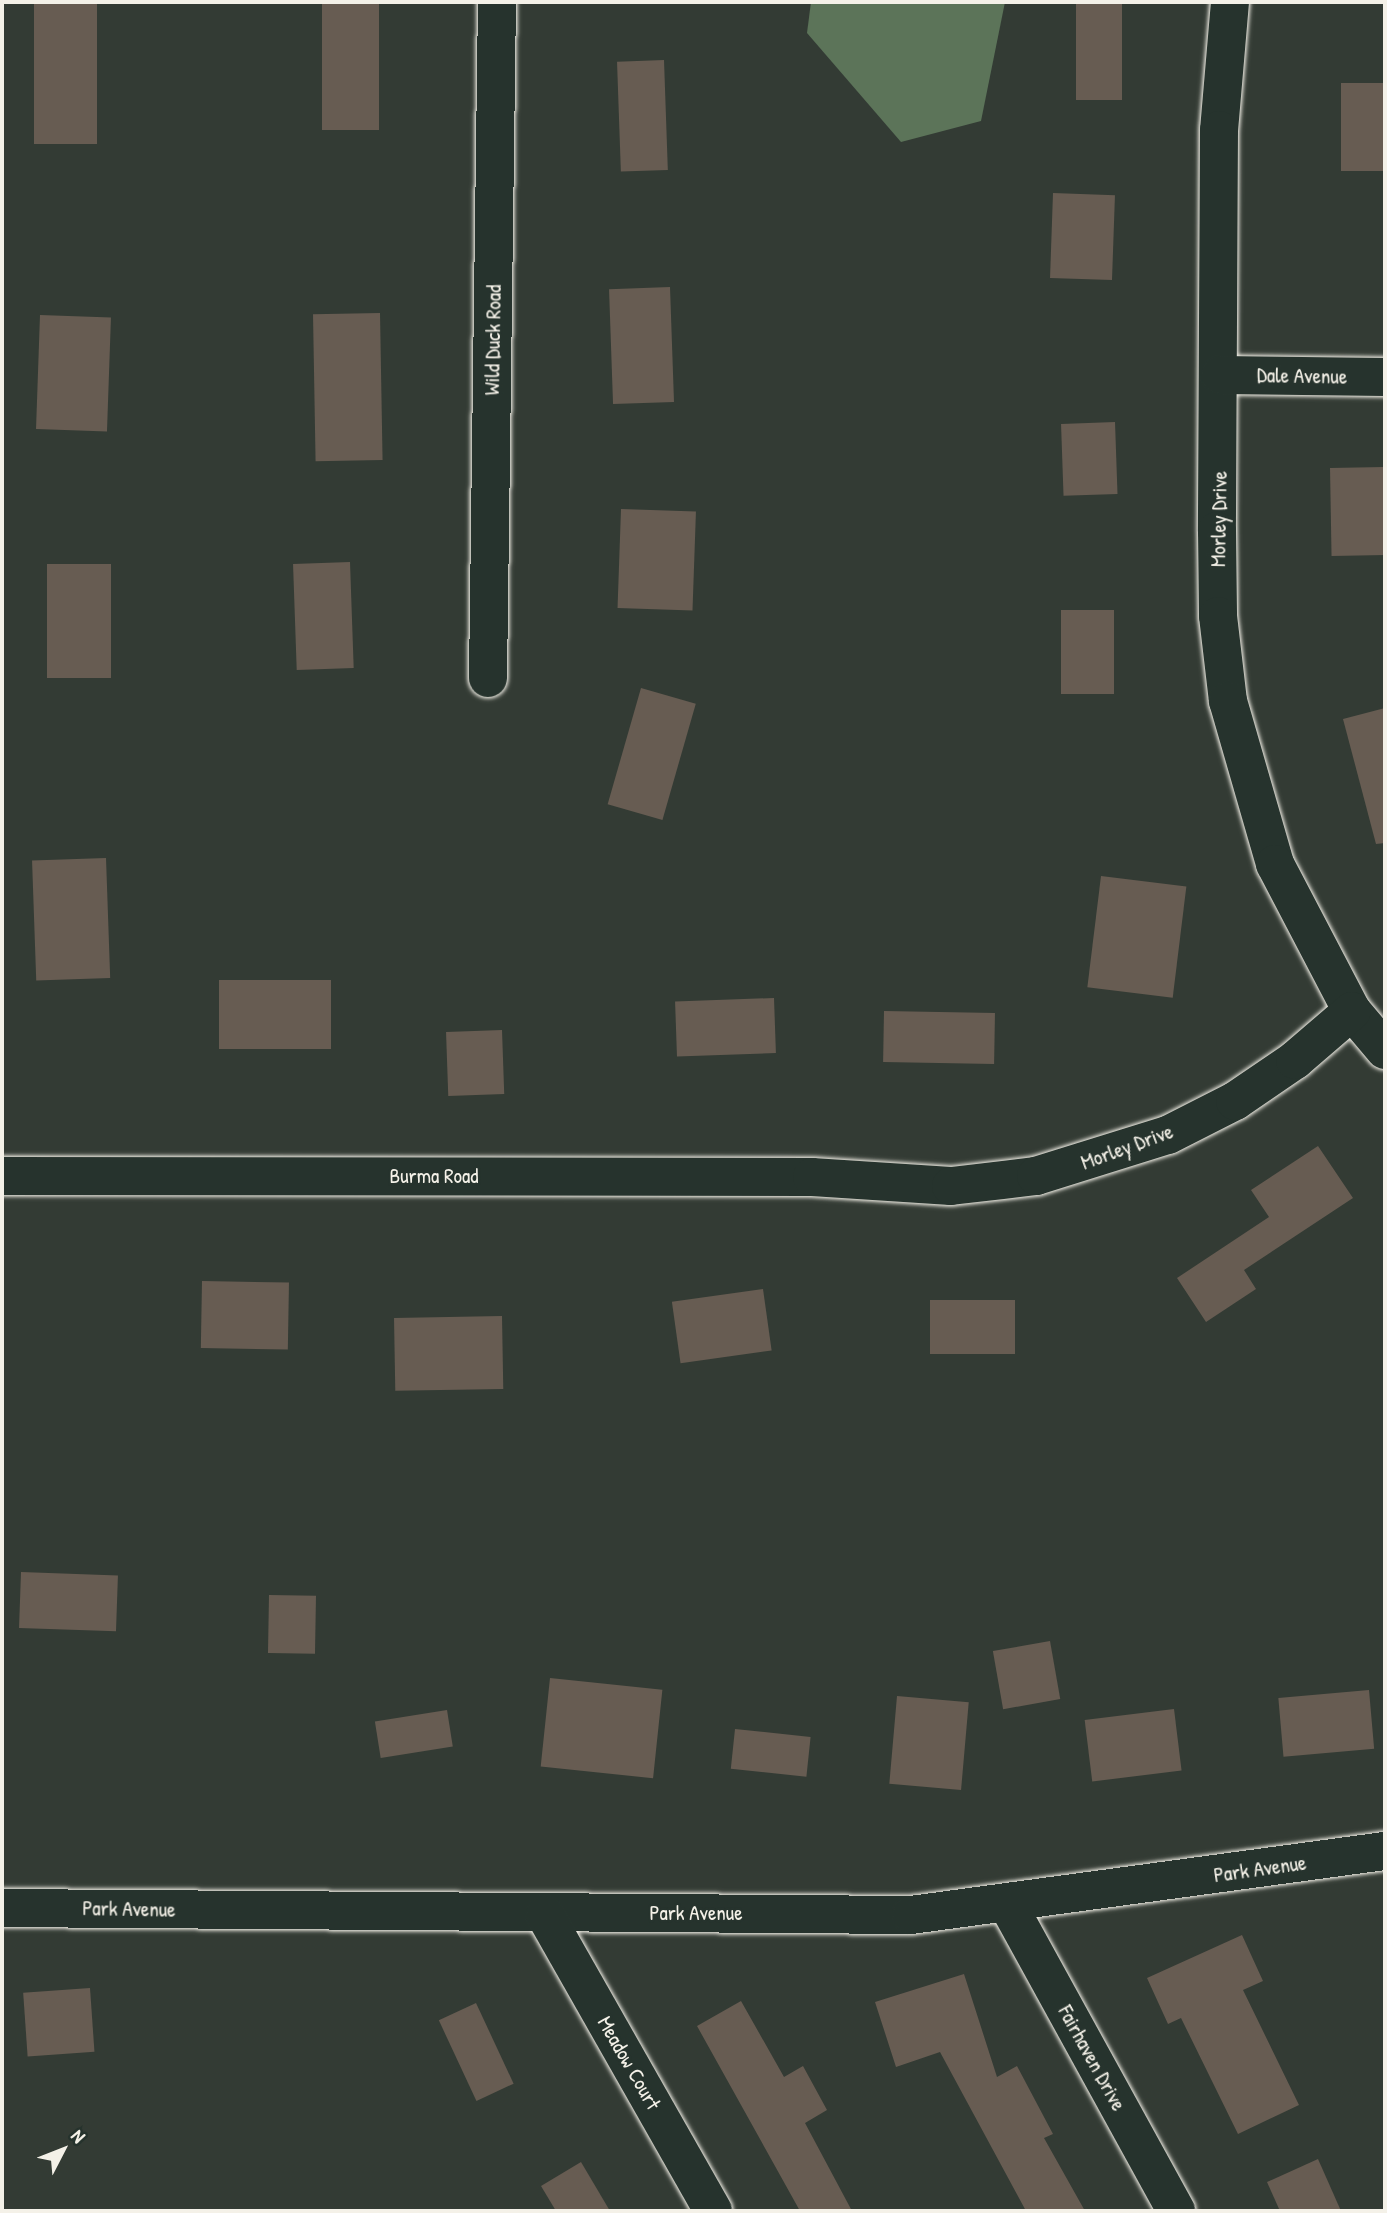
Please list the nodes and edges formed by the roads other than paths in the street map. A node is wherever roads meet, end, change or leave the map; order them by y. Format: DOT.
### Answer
graph roads {
  1 [pos="497,2"];
  2 [pos="1230,2"];
  3 [pos="1220,375"];
  4 [pos="1385,377"];
  5 [pos="488,678"];
  6 [pos="1352,1011"];
  7 [pos="1385,1050"];
  8 [pos="2,1176"];
  9 [pos="867,1184"];
  10 [pos="1385,1851"];
  11 [pos="1008,1905"];
  12 [pos="2,1908"];
  13 [pos="545,1915"];
  14 [pos="713,2211"];
  15 [pos="1176,2211"];
  1 -- 5 [label="street, Wild Duck Road"];
  2 -- 3 [label="street, Morley Drive"];
  3 -- 4 [label="street, Dale Avenue"];
  3 -- 6 [label="street, Morley Drive"];
  6 -- 7 [label="street, Morley Drive"];
  6 -- 9 [label="street, Morley Drive"];
  8 -- 9 [label="street, Burma Road"];
  10 -- 11 [label="street, Park Avenue"];
  11 -- 13 [label="street, Park Avenue"];
  11 -- 15 [label="street, Fairhaven Drive"];
  12 -- 13 [label="street, Park Avenue"];
  13 -- 14 [label="street, Meadow Court"];
}
